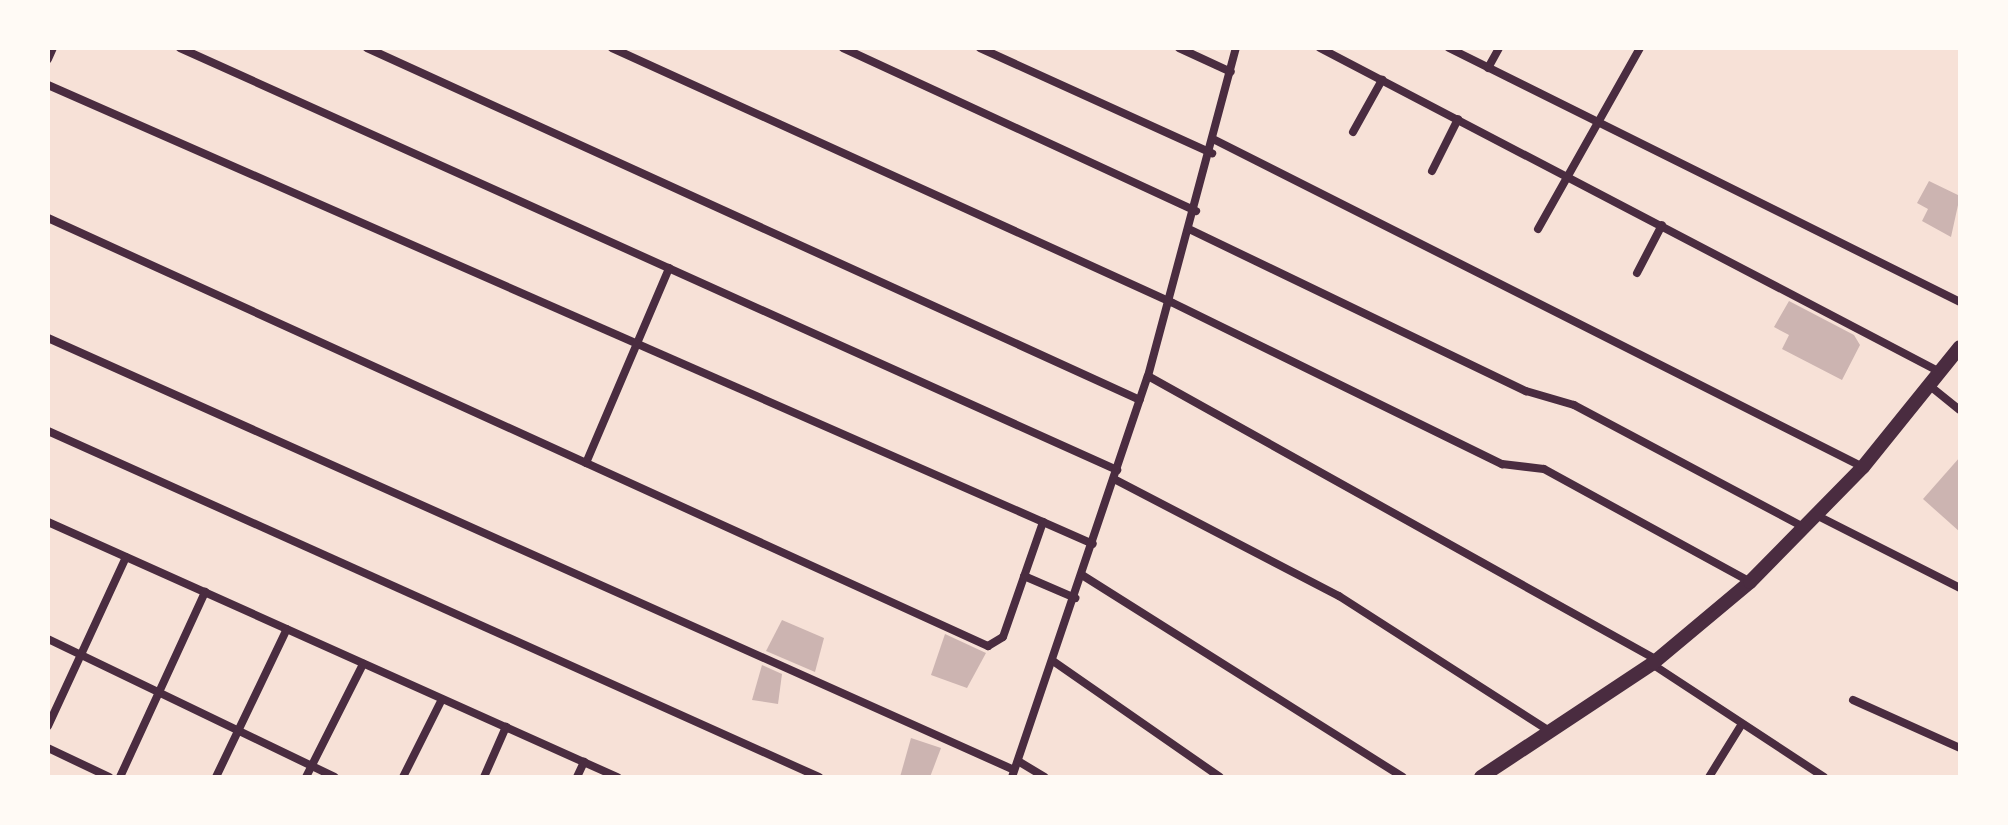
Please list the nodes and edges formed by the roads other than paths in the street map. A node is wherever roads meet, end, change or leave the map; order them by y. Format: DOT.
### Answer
graph roads {
  1 [pos="53,48"];
  2 [pos="180,48"];
  3 [pos="367,48"];
  4 [pos="612,48"];
  5 [pos="843,48"];
  6 [pos="980,48"];
  7 [pos="1179,48"];
  8 [pos="1236,48"];
  9 [pos="1320,48"];
  10 [pos="1449,48"];
  11 [pos="1499,48"];
  12 [pos="1640,48"];
  13 [pos="48,59"];
  14 [pos="1488,68"];
  15 [pos="1231,72"];
  16 [pos="1382,80"];
  17 [pos="48,85"];
  18 [pos="1458,119"];
  19 [pos="1598,122"];
  20 [pos="1353,132"];
  21 [pos="1215,140"];
  22 [pos="1212,153"];
  23 [pos="1432,171"];
  24 [pos="1568,176"];
  25 [pos="1196,211"];
  26 [pos="48,218"];
  27 [pos="1662,225"];
  28 [pos="1538,229"];
  29 [pos="1191,230"];
  30 [pos="669,268"];
  31 [pos="1637,273"];
  32 [pos="1171,302"];
  33 [pos="1960,302"];
  34 [pos="48,338"];
  35 [pos="637,343"];
  36 [pos="1960,347"];
  37 [pos="1941,373"];
  38 [pos="1148,376"];
  39 [pos="1930,386"];
  40 [pos="1140,400"];
  41 [pos="1960,410"];
  42 [pos="48,431"];
  43 [pos="586,463"];
  44 [pos="1863,467"];
  45 [pos="1115,474"];
  46 [pos="1818,516"];
  47 [pos="48,522"];
  48 [pos="1043,522"];
  49 [pos="1806,529"];
  50 [pos="1093,544"];
  51 [pos="126,557"];
  52 [pos="1082,575"];
  53 [pos="1024,576"];
  54 [pos="1750,582"];
  55 [pos="1960,588"];
  56 [pos="205,592"];
  57 [pos="1075,598"];
  58 [pos="287,629"];
  59 [pos="48,639"];
  60 [pos="81,655"];
  61 [pos="1053,661"];
  62 [pos="1655,662"];
  63 [pos="363,664"];
  64 [pos="159,692"];
  65 [pos="442,699"];
  66 [pos="1853,700"];
  67 [pos="48,726"];
  68 [pos="506,727"];
  69 [pos="1740,727"];
  70 [pos="238,731"];
  71 [pos="1553,733"];
  72 [pos="48,748"];
  73 [pos="1960,748"];
  74 [pos="584,762"];
  75 [pos="312,766"];
  76 [pos="1015,769"];
  77 [pos="109,777"];
  78 [pos="120,777"];
  79 [pos="216,777"];
  80 [pos="306,777"];
  81 [pos="335,777"];
  82 [pos="403,777"];
  83 [pos="484,777"];
  84 [pos="577,777"];
  85 [pos="617,777"];
  86 [pos="819,777"];
  87 [pos="1045,777"];
  88 [pos="1220,777"];
  89 [pos="1403,777"];
  90 [pos="1481,777"];
  91 [pos="1709,777"];
  92 [pos="1824,777"];
  1 -- 13 [label="street"];
  2 -- 30 [label="street"];
  3 -- 40 [label="street"];
  4 -- 32 [label="street"];
  5 -- 25 [label="street"];
  6 -- 22 [label="street"];
  7 -- 15 [label="street"];
  8 -- 15 [label="street"];
  9 -- 16 [label="street"];
  10 -- 14 [label="street"];
  11 -- 14 [label="street"];
  12 -- 19 [label="street"];
  14 -- 19 [label="street"];
  15 -- 21 [label="street"];
  16 -- 18 [label="street"];
  16 -- 20 [label="street"];
  17 -- 35 [label="street"];
  18 -- 23 [label="street"];
  18 -- 24 [label="street"];
  19 -- 24 [label="street"];
  19 -- 33 [label="street"];
  21 -- 22 [label="street"];
  21 -- 44 [label="street"];
  22 -- 25 [label="street"];
  24 -- 27 [label="street"];
  24 -- 28 [label="street"];
  25 -- 29 [label="street"];
  26 -- 43 [label="street"];
  27 -- 31 [label="street"];
  27 -- 37 [label="street"];
  29 -- 32 [label="street"];
  29 -- 49 [label="street"];
  30 -- 35 [label="street"];
  30 -- 45 [label="street"];
  32 -- 38 [label="street"];
  32 -- 54 [label="street"];
  34 -- 76 [label="street"];
  35 -- 43 [label="street"];
  35 -- 48 [label="street"];
  36 -- 37 [label="street"];
  37 -- 39 [label="street"];
  38 -- 40 [label="street"];
  38 -- 62 [label="street"];
  39 -- 41 [label="street"];
  39 -- 44 [label="street"];
  40 -- 45 [label="street"];
  42 -- 86 [label="street"];
  43 -- 53 [label="street"];
  44 -- 46 [label="street"];
  45 -- 50 [label="street"];
  45 -- 71 [label="street"];
  46 -- 49 [label="street"];
  46 -- 55 [label="street"];
  47 -- 51 [label="street"];
  48 -- 50 [label="street"];
  48 -- 53 [label="street"];
  49 -- 54 [label="street"];
  50 -- 52 [label="street"];
  51 -- 56 [label="street"];
  51 -- 60 [label="street"];
  52 -- 57 [label="street"];
  52 -- 89 [label="street"];
  53 -- 57 [label="street"];
  54 -- 62 [label="street"];
  56 -- 58 [label="street"];
  56 -- 64 [label="street"];
  57 -- 61 [label="street"];
  58 -- 63 [label="street"];
  58 -- 70 [label="street"];
  59 -- 60 [label="street"];
  60 -- 64 [label="street"];
  60 -- 67 [label="street"];
  61 -- 76 [label="street"];
  61 -- 88 [label="street"];
  62 -- 69 [label="street"];
  62 -- 71 [label="street"];
  63 -- 65 [label="street"];
  63 -- 75 [label="street"];
  64 -- 70 [label="street"];
  64 -- 78 [label="street"];
  65 -- 68 [label="street"];
  65 -- 82 [label="street"];
  66 -- 73 [label="street"];
  68 -- 74 [label="street"];
  68 -- 83 [label="street"];
  69 -- 91 [label="street"];
  69 -- 92 [label="street"];
  70 -- 75 [label="street"];
  70 -- 79 [label="street"];
  71 -- 90 [label="street"];
  72 -- 77 [label="street"];
  74 -- 84 [label="street"];
  74 -- 85 [label="street"];
  75 -- 80 [label="street"];
  75 -- 81 [label="street"];
  76 -- 87 [label="street"];
}
